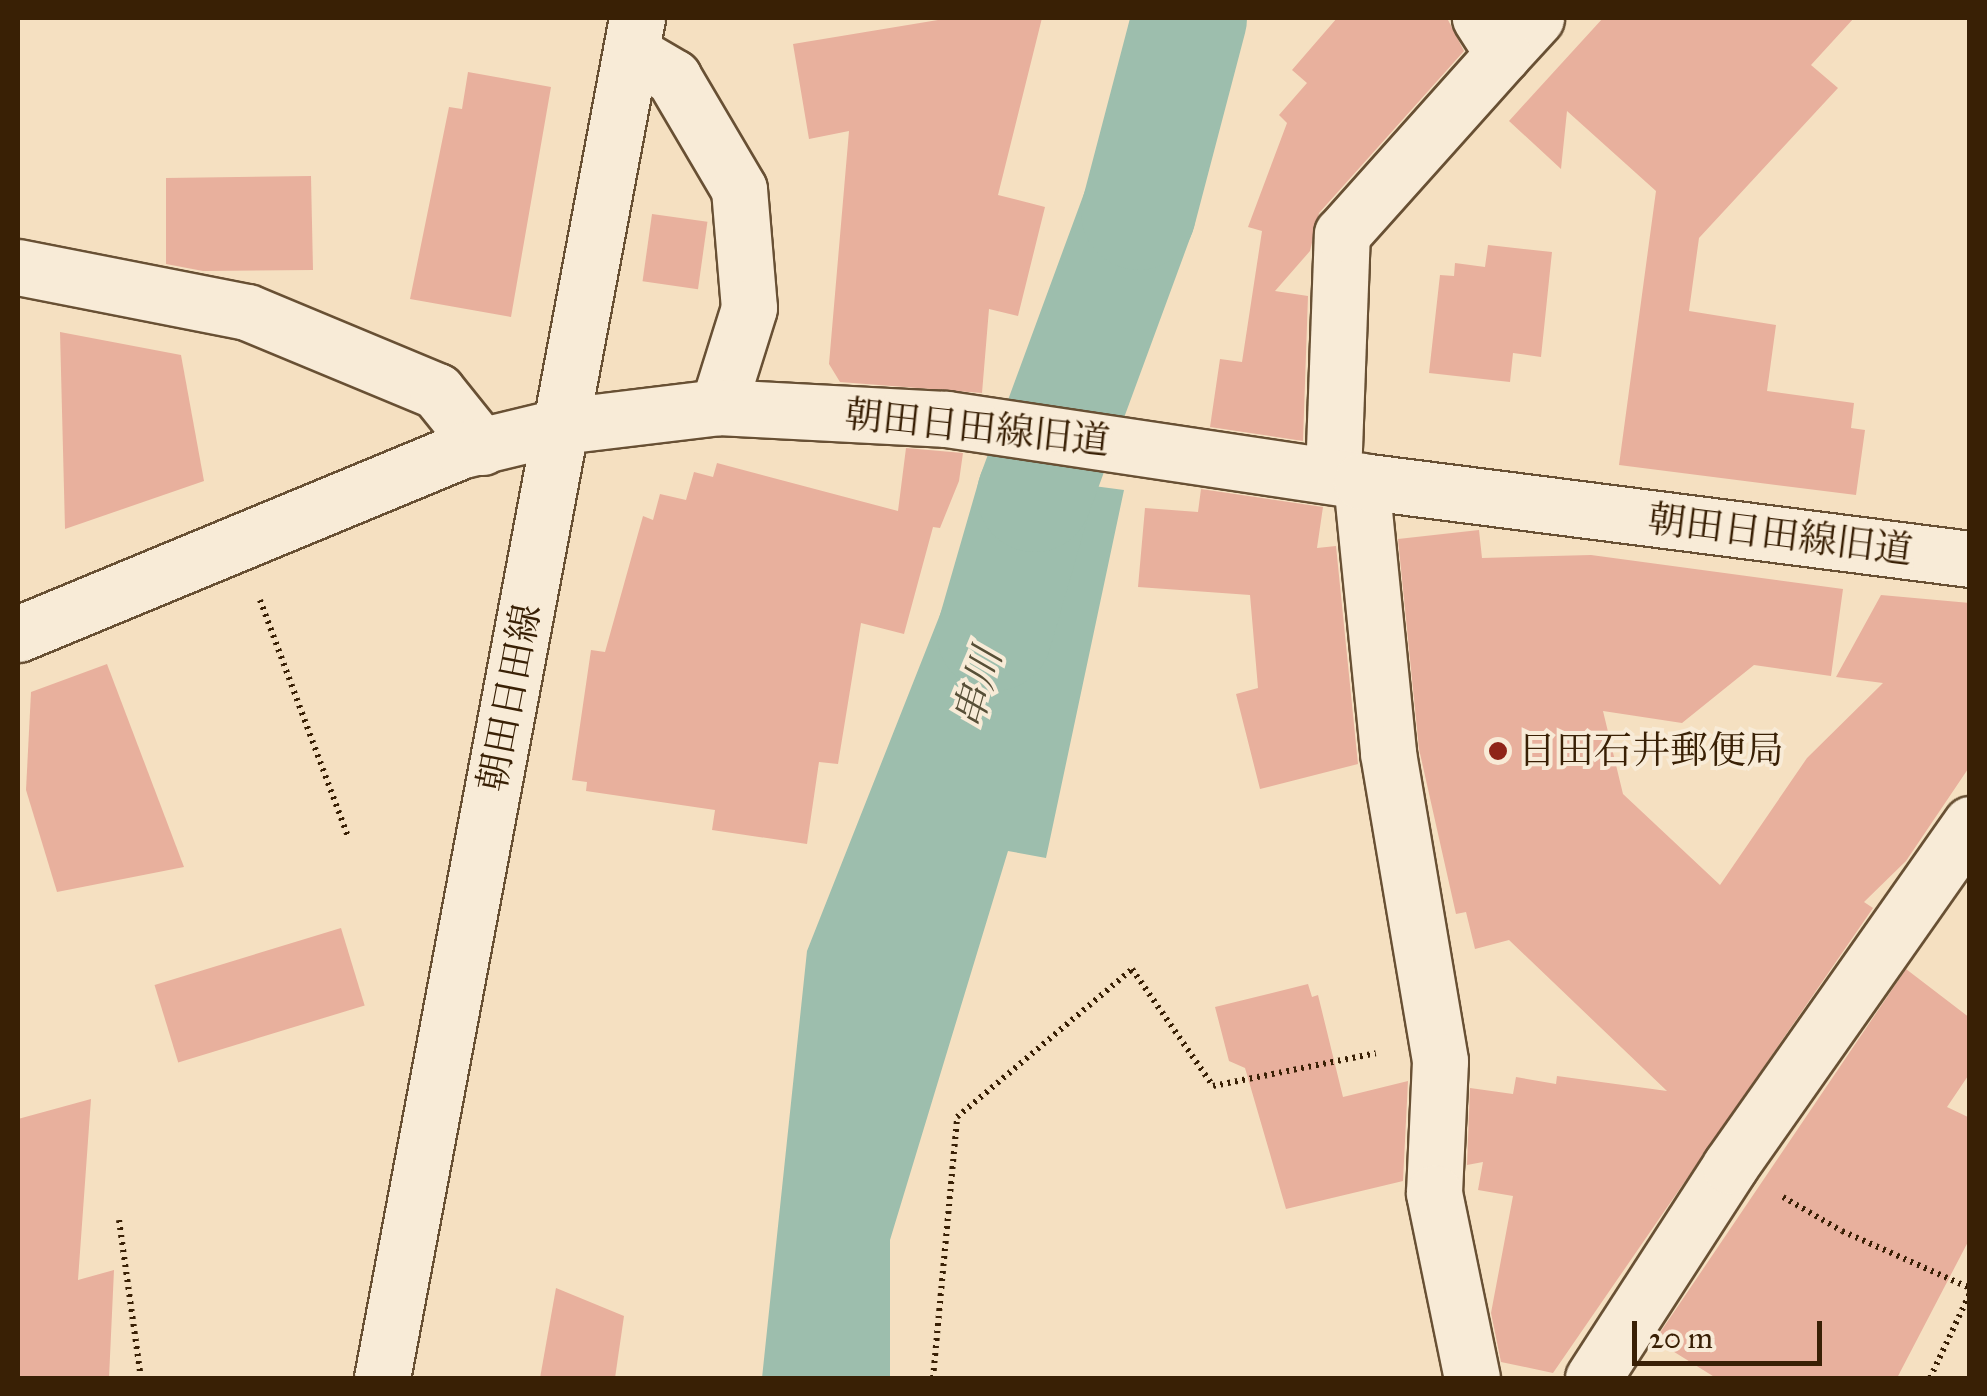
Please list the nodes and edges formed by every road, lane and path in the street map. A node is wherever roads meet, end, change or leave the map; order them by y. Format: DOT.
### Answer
graph roads {
  1 [pos="1506,30"];
  2 [pos="634,35"];
  3 [pos="18,267"];
  4 [pos="718,406"];
  5 [pos="562,426"];
  6 [pos="482,447"];
  7 [pos="1347,479"];
  8 [pos="239,543"];
  9 [pos="1970,559"];
  10 [pos="18,634"];
  11 [pos="1970,824"];
  12 [pos="348,837"];
  13 [pos="1436,1041"];
  14 [pos="1730,1166"];
  15 [pos="118,1220"];
  16 [pos="1970,1290"];
  17 [pos="141,1378"];
  18 [pos="382,1378"];
  19 [pos="932,1378"];
  20 [pos="1472,1378"];
  21 [pos="1593,1378"];
  22 [pos="1930,1378"];
  1 -- 7 [label="street"];
  2 -- 4 [label="street"];
  2 -- 5 [label="street, 朝田日田線"];
  3 -- 6 [label="street"];
  4 -- 5 [label="street, 朝田日田線旧道"];
  4 -- 7 [label="street, 朝田日田線旧道"];
  5 -- 6 [label="street, 朝田日田線旧道"];
  5 -- 18 [label="street, 朝田日田線"];
  6 -- 8 [label="street, 朝田日田線旧道"];
  7 -- 9 [label="street, 朝田日田線旧道"];
  7 -- 13 [label="street"];
  8 -- 10 [label="street, 朝田日田線旧道"];
  8 -- 12 [label="path"];
  11 -- 14 [label="street"];
  13 -- 19 [label="path"];
  13 -- 20 [label="street"];
  14 -- 16 [label="path"];
  14 -- 21 [label="street"];
  15 -- 17 [label="path"];
  16 -- 22 [label="path"];
}
